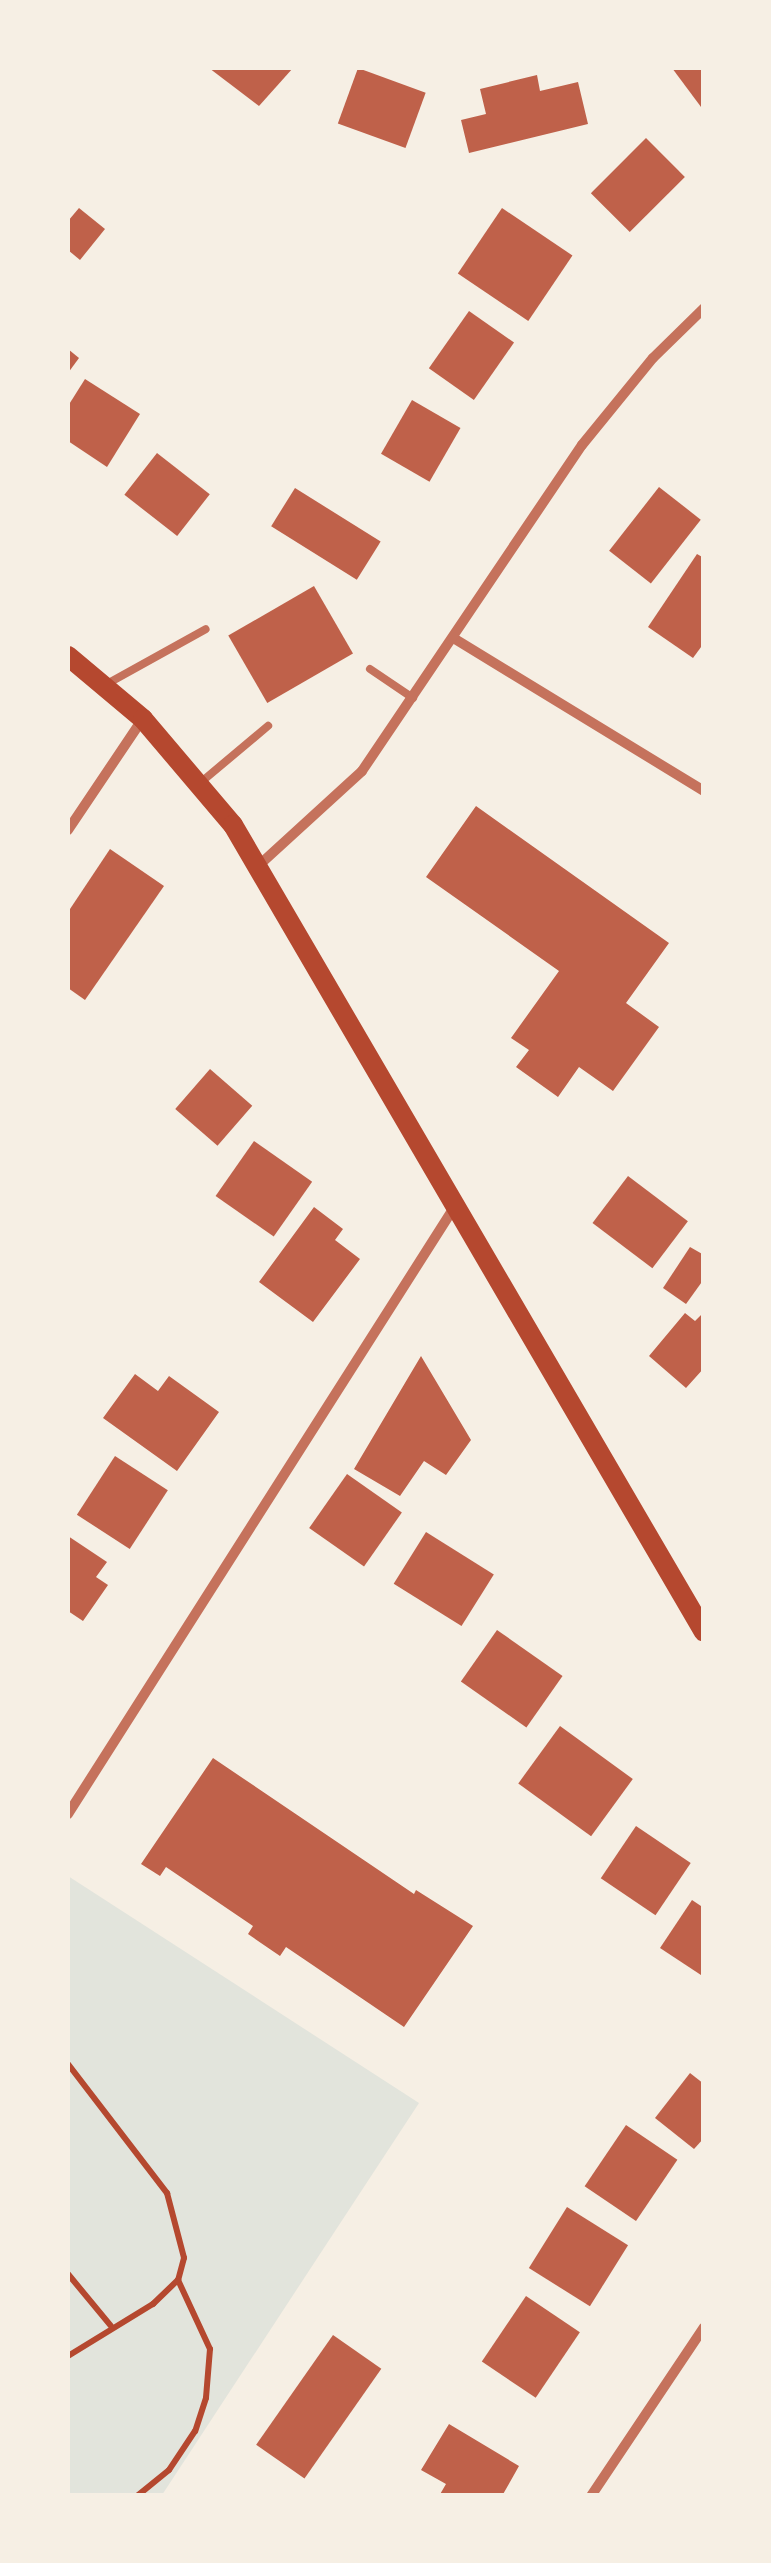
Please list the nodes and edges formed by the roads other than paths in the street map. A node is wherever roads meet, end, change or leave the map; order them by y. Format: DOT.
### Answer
graph roads {
  1 [pos="704,308"];
  2 [pos="206,629"];
  3 [pos="454,639"];
  4 [pos="68,656"];
  5 [pos="370,669"];
  6 [pos="104,686"];
  7 [pos="413,698"];
  8 [pos="143,719"];
  9 [pos="268,726"];
  10 [pos="200,783"];
  11 [pos="704,791"];
  12 [pos="68,830"];
  13 [pos="257,868"];
  14 [pos="456,1206"];
  15 [pos="704,1632"];
  16 [pos="68,1814"];
  17 [pos="704,2327"];
  18 [pos="591,2496"];
  1 -- 3 [label="street"];
  2 -- 6 [label="lane"];
  3 -- 7 [label="street"];
  3 -- 11 [label="street"];
  4 -- 6 [label="main road"];
  5 -- 7 [label="lane"];
  6 -- 8 [label="main road"];
  7 -- 13 [label="street"];
  8 -- 10 [label="main road"];
  8 -- 12 [label="street"];
  9 -- 10 [label="lane"];
  10 -- 13 [label="main road"];
  13 -- 14 [label="main road"];
  14 -- 15 [label="main road"];
  14 -- 16 [label="street"];
  17 -- 18 [label="street"];
}
